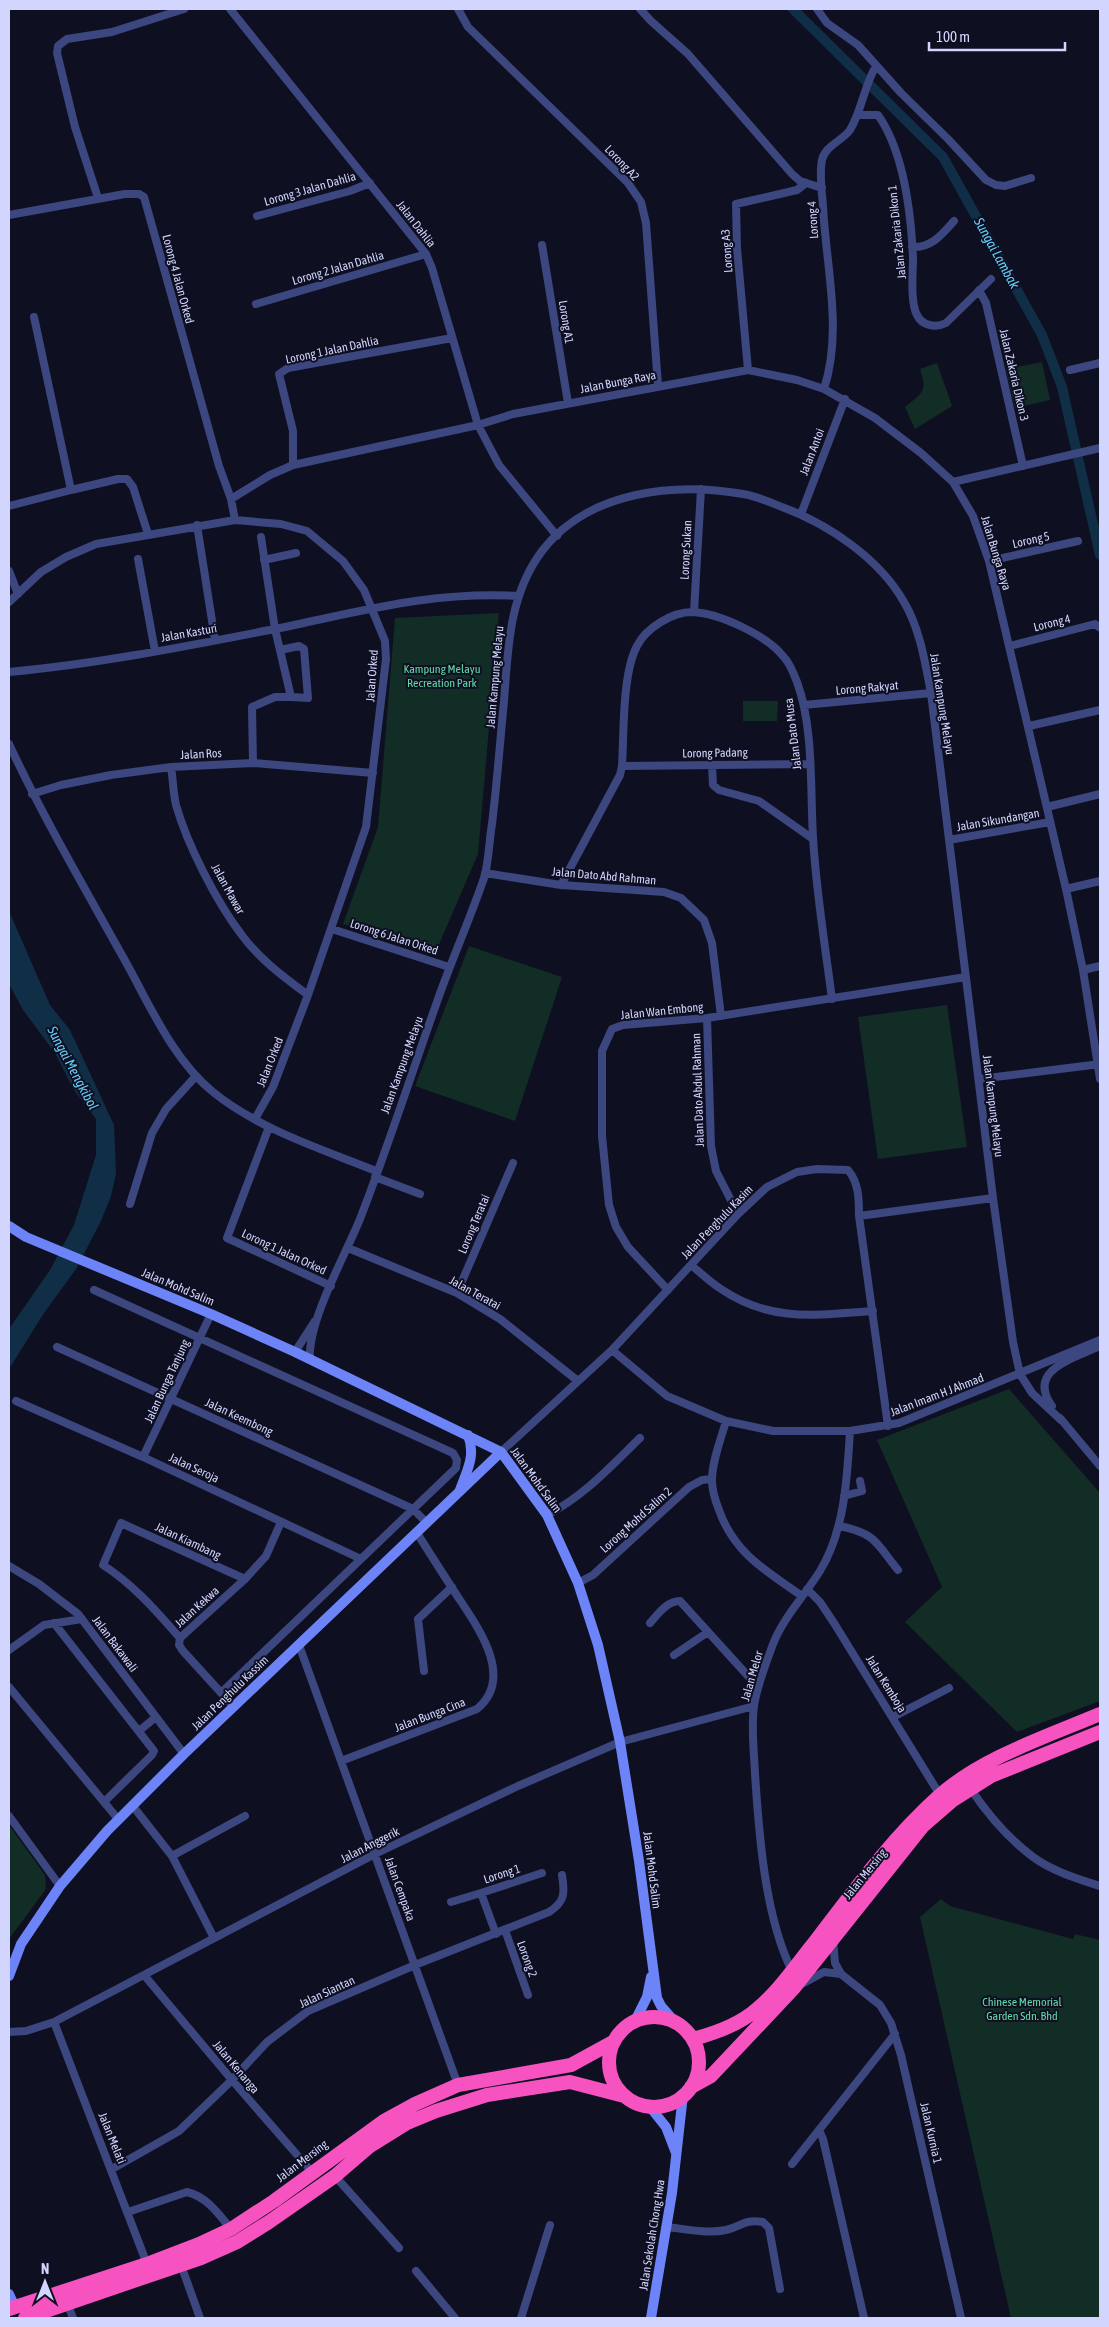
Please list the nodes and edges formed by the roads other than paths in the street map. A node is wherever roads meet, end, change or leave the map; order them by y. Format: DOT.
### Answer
graph roads {
  1 [pos="184,9"];
  2 [pos="230,9"];
  3 [pos="458,9"];
  4 [pos="640,9"];
  5 [pos="817,9"];
  6 [pos="874,68"];
  7 [pos="858,115"];
  8 [pos="1031,178"];
  9 [pos="370,183"];
  10 [pos="806,183"];
  11 [pos="822,188"];
  12 [pos="98,198"];
  13 [pos="9,215"];
  14 [pos="257,216"];
  15 [pos="954,221"];
  16 [pos="542,245"];
  17 [pos="912,247"];
  18 [pos="426,254"];
  19 [pos="991,279"];
  20 [pos="979,290"];
  21 [pos="256,304"];
  22 [pos="34,317"];
  23 [pos="452,338"];
  24 [pos="1100,363"];
  25 [pos="748,370"];
  26 [pos="1070,370"];
  27 [pos="658,385"];
  28 [pos="824,388"];
  29 [pos="845,399"];
  30 [pos="568,403"];
  31 [pos="478,425"];
  32 [pos="1100,448"];
  33 [pos="293,465"];
  34 [pos="1024,466"];
  35 [pos="953,482"];
  36 [pos="700,489"];
  37 [pos="71,490"];
  38 [pos="231,499"];
  39 [pos="9,506"];
  40 [pos="801,514"];
  41 [pos="235,520"];
  42 [pos="197,526"];
  43 [pos="148,534"];
  44 [pos="556,536"];
  45 [pos="261,537"];
  46 [pos="1078,540"];
  47 [pos="296,553"];
  48 [pos="138,560"];
  49 [pos="264,560"];
  50 [pos="989,562"];
  51 [pos="9,571"];
  52 [pos="18,594"];
  53 [pos="518,596"];
  54 [pos="9,602"];
  55 [pos="371,607"];
  56 [pos="694,612"];
  57 [pos="1099,627"];
  58 [pos="275,629"];
  59 [pos="215,640"];
  60 [pos="1010,646"];
  61 [pos="280,650"];
  62 [pos="155,651"];
  63 [pos="9,672"];
  64 [pos="932,693"];
  65 [pos="291,697"];
  66 [pos="804,705"];
  67 [pos="1100,710"];
  68 [pos="1029,726"];
  69 [pos="9,744"];
  70 [pos="253,763"];
  71 [pos="809,764"];
  72 [pos="712,765"];
  73 [pos="622,766"];
  74 [pos="171,767"];
  75 [pos="373,773"];
  76 [pos="32,794"];
  77 [pos="1100,794"];
  78 [pos="1047,807"];
  79 [pos="1050,822"];
  80 [pos="813,839"];
  81 [pos="949,840"];
  82 [pos="485,873"];
  83 [pos="1100,881"];
  84 [pos="561,885"];
  85 [pos="1066,889"];
  86 [pos="332,929"];
  87 [pos="1100,966"];
  88 [pos="449,967"];
  89 [pos="1083,970"];
  90 [pos="966,977"];
  91 [pos="308,995"];
  92 [pos="832,999"];
  93 [pos="720,1016"];
  94 [pos="707,1018"];
  95 [pos="1099,1064"];
  96 [pos="196,1076"];
  97 [pos="979,1079"];
  98 [pos="1100,1079"];
  99 [pos="255,1119"];
  100 [pos="270,1127"];
  101 [pos="513,1163"];
  102 [pos="376,1174"];
  103 [pos="420,1194"];
  104 [pos="994,1198"];
  105 [pos="130,1204"];
  106 [pos="738,1214"];
  107 [pos="859,1216"];
  108 [pos="9,1226"];
  109 [pos="9,1234"];
  110 [pos="26,1237"];
  111 [pos="348,1248"];
  112 [pos="690,1265"];
  113 [pos="331,1286"];
  114 [pos="94,1290"];
  115 [pos="668,1290"];
  116 [pos="456,1293"];
  117 [pos="873,1311"];
  118 [pos="211,1314"];
  119 [pos="316,1320"];
  120 [pos="200,1338"];
  121 [pos="1100,1340"];
  122 [pos="1100,1346"];
  123 [pos="57,1347"];
  124 [pos="612,1350"];
  125 [pos="295,1352"];
  126 [pos="310,1360"];
  127 [pos="1020,1374"];
  128 [pos="578,1381"];
  129 [pos="172,1399"];
  130 [pos="16,1401"];
  131 [pos="1061,1420"];
  132 [pos="726,1421"];
  133 [pos="888,1426"];
  134 [pos="850,1431"];
  135 [pos="468,1435"];
  136 [pos="640,1438"];
  137 [pos="501,1452"];
  138 [pos="143,1457"];
  139 [pos="1100,1466"];
  140 [pos="712,1479"];
  141 [pos="860,1481"];
  142 [pos="458,1493"];
  143 [pos="844,1496"];
  144 [pos="412,1509"];
  145 [pos="547,1515"];
  146 [pos="281,1522"];
  147 [pos="427,1523"];
  148 [pos="839,1526"];
  149 [pos="417,1533"];
  150 [pos="361,1558"];
  151 [pos="9,1566"];
  152 [pos="898,1570"];
  153 [pos="245,1580"];
  154 [pos="578,1583"];
  155 [pos="452,1587"];
  156 [pos="804,1593"];
  157 [pos="82,1619"];
  158 [pos="54,1623"];
  159 [pos="650,1623"];
  160 [pos="708,1632"];
  161 [pos="180,1638"];
  162 [pos="299,1645"];
  163 [pos="9,1650"];
  164 [pos="674,1655"];
  165 [pos="424,1671"];
  166 [pos="9,1687"];
  167 [pos="758,1687"];
  168 [pos="949,1688"];
  169 [pos="221,1693"];
  170 [pos="754,1706"];
  171 [pos="234,1707"];
  172 [pos="1100,1714"];
  173 [pos="156,1717"];
  174 [pos="893,1717"];
  175 [pos="139,1731"];
  176 [pos="1100,1732"];
  177 [pos="620,1742"];
  178 [pos="184,1754"];
  179 [pos="341,1762"];
  180 [pos="970,1788"];
  181 [pos="940,1795"];
  182 [pos="104,1802"];
  183 [pos="132,1805"];
  184 [pos="9,1816"];
  185 [pos="245,1816"];
  186 [pos="118,1819"];
  187 [pos="375,1854"];
  188 [pos="172,1856"];
  189 [pos="542,1873"];
  190 [pos="562,1875"];
  191 [pos="60,1886"];
  192 [pos="1100,1886"];
  193 [pos="481,1893"];
  194 [pos="451,1902"];
  195 [pos="505,1930"];
  196 [pos="496,1934"];
  197 [pos="833,1937"];
  198 [pos="214,1938"];
  199 [pos="21,1944"];
  200 [pos="9,1957"];
  201 [pos="415,1966"];
  202 [pos="652,1971"];
  203 [pos="792,1971"];
  204 [pos="841,1974"];
  205 [pos="144,1975"];
  206 [pos="9,1976"];
  207 [pos="794,1988"];
  208 [pos="528,1995"];
  209 [pos="635,2021"];
  210 [pos="54,2022"];
  211 [pos="675,2022"];
  212 [pos="9,2032"];
  213 [pos="895,2034"];
  214 [pos="693,2039"];
  215 [pos="613,2042"];
  216 [pos="232,2080"];
  217 [pos="458,2085"];
  218 [pos="687,2091"];
  219 [pos="624,2096"];
  220 [pos="650,2107"];
  221 [pos="819,2130"];
  222 [pos="676,2154"];
  223 [pos="792,2164"];
  224 [pos="112,2169"];
  225 [pos="312,2172"];
  226 [pos="335,2176"];
  227 [pos="128,2212"];
  228 [pos="550,2225"];
  229 [pos="667,2227"];
  230 [pos="231,2229"];
  231 [pos="399,2248"];
  232 [pos="147,2264"];
  233 [pos="180,2265"];
  234 [pos="416,2271"];
  235 [pos="780,2289"];
  236 [pos="11,2303"];
  237 [pos="68,2303"];
  238 [pos="25,2318"];
  239 [pos="73,2318"];
  240 [pos="200,2318"];
  241 [pos="454,2318"];
  242 [pos="521,2318"];
  243 [pos="651,2318"];
  244 [pos="864,2318"];
  245 [pos="961,2318"];
  1 -- 12 [label="street"];
  2 -- 9 [label="street, Jalan Dahlia"];
  3 -- 27 [label="street, Lorong A2"];
  4 -- 10 [label="street"];
  5 -- 6 [label="street"];
  6 -- 7 [label="street, Lorong 4"];
  6 -- 8 [label="street"];
  7 -- 11 [label="street, Lorong 4"];
  7 -- 17 [label="street, Jalan Zakaria Dikon 1"];
  9 -- 14 [label="street, Lorong 3 Jalan Dahlia"];
  9 -- 18 [label="street, Jalan Dahlia"];
  10 -- 11 [label="street"];
  10 -- 25 [label="street, Lorong A3"];
  11 -- 28 [label="street, Lorong 4"];
  12 -- 13 [label="street, Lorong 4 Jalan Orked"];
  12 -- 38 [label="street, Lorong 4 Jalan Orked"];
  15 -- 17 [label="street"];
  16 -- 30 [label="street, Lorong A1"];
  17 -- 20 [label="street, Jalan Zakaria Dikon 1"];
  18 -- 21 [label="street, Lorong 2 Jalan Dahlia"];
  18 -- 23 [label="street, Jalan Dahlia"];
  19 -- 20 [label="street"];
  20 -- 34 [label="street, Jalan Zakaria Dikon 3"];
  22 -- 37 [label="street"];
  23 -- 31 [label="street, Jalan Dahlia"];
  23 -- 33 [label="street, Lorong 1 Jalan Dahlia"];
  24 -- 26 [label="street"];
  25 -- 27 [label="street, Jalan Bunga Raya"];
  25 -- 28 [label="street, Jalan Bunga Raya"];
  27 -- 30 [label="street, Jalan Bunga Raya"];
  28 -- 29 [label="street, Jalan Bunga Raya"];
  29 -- 35 [label="street, Jalan Bunga Raya"];
  29 -- 40 [label="street, Jalan Antoi"];
  30 -- 31 [label="street, Jalan Bunga Raya"];
  31 -- 33 [label="street, Jalan Bunga Raya"];
  31 -- 44 [label="street, Jalan Dahlia"];
  32 -- 34 [label="street"];
  33 -- 38 [label="street, Jalan Bunga Raya"];
  34 -- 35 [label="street"];
  35 -- 50 [label="street, Jalan Bunga Raya"];
  36 -- 40 [label="street, Jalan Kampung Melayu"];
  36 -- 44 [label="street, Jalan Kampung Melayu"];
  36 -- 56 [label="street, Lorong Sukan"];
  37 -- 39 [label="street"];
  37 -- 43 [label="street"];
  38 -- 41 [label="street, Lorong 4 Jalan Orked"];
  40 -- 64 [label="street, Jalan Kampung Melayu"];
  41 -- 42 [label="street, Jalan Orked"];
  41 -- 55 [label="street, Jalan Orked"];
  42 -- 43 [label="street, Jalan Orked"];
  42 -- 59 [label="street"];
  43 -- 52 [label="street, Jalan Orked"];
  44 -- 53 [label="street, Jalan Kampung Melayu"];
  45 -- 49 [label="street"];
  46 -- 50 [label="street, Lorong 5"];
  47 -- 49 [label="street"];
  48 -- 62 [label="street"];
  49 -- 58 [label="street"];
  50 -- 60 [label="street, Jalan Bunga Raya"];
  51 -- 52 [label="street"];
  52 -- 54 [label="street, Jalan Orked"];
  53 -- 55 [label="street, Jalan Kasturi"];
  53 -- 82 [label="street, Jalan Kampung Melayu"];
  55 -- 58 [label="street, Jalan Kasturi"];
  55 -- 75 [label="street, Jalan Orked"];
  56 -- 66 [label="street, Jalan Dato Musa"];
  56 -- 73 [label="street, Jalan Dato Musa"];
  57 -- 60 [label="street, Lorong 4"];
  58 -- 59 [label="street, Jalan Kasturi"];
  58 -- 61 [label="street"];
  59 -- 62 [label="street, Jalan Kasturi"];
  60 -- 68 [label="street, Jalan Bunga Raya"];
  61 -- 65 [label="street"];
  61 -- 65 [label="street"];
  62 -- 63 [label="street, Jalan Kasturi"];
  64 -- 66 [label="street, Lorong Rakyat"];
  64 -- 81 [label="street, Jalan Kampung Melayu"];
  65 -- 70 [label="street"];
  66 -- 71 [label="street, Jalan Dato Musa"];
  67 -- 68 [label="street"];
  68 -- 78 [label="street, Jalan Bunga Raya"];
  69 -- 76 [label="street"];
  70 -- 74 [label="street, Jalan Ros"];
  70 -- 75 [label="street, Jalan Ros"];
  71 -- 72 [label="street, Lorong Padang"];
  71 -- 80 [label="street, Jalan Dato Musa"];
  72 -- 73 [label="street, Lorong Padang"];
  72 -- 80 [label="street"];
  73 -- 84 [label="street, Jalan Dato Musa"];
  74 -- 76 [label="street, Jalan Ros"];
  74 -- 91 [label="street, Jalan Mawar"];
  75 -- 86 [label="street, Jalan Orked"];
  76 -- 96 [label="street"];
  77 -- 78 [label="street"];
  78 -- 79 [label="street, Jalan Bunga Raya"];
  79 -- 81 [label="street, Jalan Sikundangan"];
  79 -- 85 [label="street, Jalan Bunga Raya"];
  80 -- 92 [label="street, Jalan Dato Musa"];
  81 -- 90 [label="street, Jalan Kampung Melayu"];
  82 -- 84 [label="street, Jalan Dato Abd Rahman"];
  82 -- 88 [label="street, Jalan Kampung Melayu"];
  83 -- 85 [label="street"];
  84 -- 93 [label="street, Jalan Dato Abd Rahman"];
  85 -- 89 [label="street, Jalan Bunga Raya"];
  86 -- 88 [label="street, Lorong 6 Jalan Orked"];
  86 -- 91 [label="street, Jalan Orked"];
  87 -- 89 [label="street"];
  88 -- 102 [label="street, Jalan Kampung Melayu"];
  89 -- 95 [label="street, Jalan Bunga Raya"];
  90 -- 92 [label="street, Jalan Wan Embong"];
  90 -- 97 [label="street, Jalan Kampung Melayu"];
  91 -- 99 [label="street, Jalan Orked"];
  92 -- 93 [label="street, Jalan Wan Embong"];
  93 -- 94 [label="street, Jalan Wan Embong"];
  94 -- 106 [label="street, Jalan Dato Abdul Rahman"];
  94 -- 115 [label="street, Jalan Wan Embong"];
  95 -- 97 [label="street"];
  95 -- 98 [label="street, Jalan Bunga Raya"];
  96 -- 99 [label="street"];
  96 -- 105 [label="street"];
  97 -- 104 [label="street, Jalan Kampung Melayu"];
  99 -- 100 [label="street"];
  100 -- 102 [label="street"];
  100 -- 113 [label="street, Lorong 1 Jalan Orked"];
  101 -- 116 [label="street, Lorong Teratai"];
  102 -- 103 [label="street"];
  102 -- 111 [label="street, Jalan Kampung Melayu"];
  104 -- 107 [label="street"];
  104 -- 127 [label="street, Jalan Kampung Melayu"];
  106 -- 107 [label="street, Jalan Penghulu Kasim"];
  106 -- 112 [label="street, Jalan Penghulu Kasim"];
  107 -- 117 [label="street, Jalan Penghulu Kasim"];
  108 -- 110 [label="street, Jalan Mohd Salim"];
  109 -- 110 [label="street, Jalan Mohd Salim"];
  110 -- 118 [label="street, Jalan Mohd Salim"];
  111 -- 113 [label="street, Jalan Kampung Melayu"];
  111 -- 116 [label="street, Jalan Teratai"];
  112 -- 115 [label="street, Jalan Penghulu Kasim"];
  112 -- 117 [label="street"];
  113 -- 119 [label="street, Jalan Kampung Melayu"];
  114 -- 120 [label="street"];
  115 -- 124 [label="street, Jalan Penghulu Kasim"];
  116 -- 128 [label="street, Jalan Teratai"];
  117 -- 133 [label="street, Jalan Penghulu Kasim"];
  118 -- 120 [label="street, Jalan Bunga Tanjung"];
  118 -- 125 [label="street, Jalan Mohd Salim"];
  119 -- 125 [label="street, Jalan Kampung Melayu"];
  119 -- 126 [label="street, Jalan Kampung Melayu"];
  120 -- 129 [label="street, Jalan Bunga Tanjung"];
  120 -- 144 [label="street, Jalan Penghulu Kassim"];
  121 -- 127 [label="street"];
  122 -- 131 [label="street"];
  123 -- 129 [label="street, Jalan Keembong"];
  124 -- 128 [label="street, Jalan Penghulu Kasim"];
  124 -- 132 [label="street, Jalan Imam H J Ahmad"];
  125 -- 126 [label="street, Jalan Mohd Salim"];
  126 -- 135 [label="street, Jalan Mohd Salim"];
  127 -- 131 [label="street"];
  127 -- 133 [label="street, Jalan Imam H J Ahmad"];
  128 -- 137 [label="street, Jalan Penghulu Kasim"];
  129 -- 138 [label="street, Jalan Bunga Tanjung"];
  129 -- 144 [label="street, Jalan Keembong"];
  130 -- 138 [label="street, Jalan Seroja"];
  131 -- 139 [label="street"];
  132 -- 134 [label="street, Jalan Imam H J Ahmad"];
  132 -- 140 [label="street, Jalan Kemboja"];
  133 -- 134 [label="street, Jalan Imam H J Ahmad"];
  134 -- 143 [label="street, Jalan Melor"];
  135 -- 137 [label="street, Jalan Mohd Salim"];
  135 -- 142 [label="street"];
  136 -- 145 [label="street"];
  137 -- 142 [label="street, Jalan Penghulu Kassim"];
  137 -- 145 [label="street, Jalan Mohd Salim"];
  138 -- 146 [label="street, Jalan Seroja"];
  140 -- 154 [label="street, Lorong Mohd Salim 2"];
  140 -- 156 [label="street, Jalan Kemboja"];
  141 -- 143 [label="street"];
  142 -- 147 [label="street, Jalan Penghulu Kassim"];
  143 -- 148 [label="street, Jalan Melor"];
  144 -- 147 [label="street, Jalan Keembong"];
  144 -- 150 [label="street, Jalan Penghulu Kassim"];
  145 -- 154 [label="street, Jalan Mohd Salim"];
  146 -- 150 [label="street, Jalan Seroja"];
  146 -- 153 [label="street, Jalan Kekwa"];
  147 -- 149 [label="street, Jalan Penghulu Kassim"];
  148 -- 152 [label="street"];
  148 -- 156 [label="street, Jalan Melor"];
  149 -- 155 [label="street, Jalan Bunga Cina"];
  149 -- 162 [label="street, Jalan Penghulu Kassim"];
  150 -- 169 [label="street, Jalan Penghulu Kassim"];
  151 -- 157 [label="street, Jalan Bakawali"];
  153 -- 161 [label="street, Jalan Kekwa"];
  153 -- 161 [label="street, Jalan Kiambang"];
  154 -- 177 [label="street, Jalan Mohd Salim"];
  155 -- 165 [label="street"];
  155 -- 179 [label="street, Jalan Bunga Cina"];
  156 -- 167 [label="street, Jalan Melor"];
  156 -- 174 [label="street, Jalan Kemboja"];
  157 -- 158 [label="street"];
  157 -- 173 [label="street, Jalan Bakawali"];
  158 -- 163 [label="street"];
  158 -- 175 [label="street"];
  159 -- 160 [label="street"];
  160 -- 164 [label="street"];
  160 -- 167 [label="street"];
  161 -- 169 [label="street, Jalan Kekwa"];
  162 -- 171 [label="street, Jalan Penghulu Kassim"];
  162 -- 179 [label="street, Jalan Cempaka"];
  166 -- 182 [label="street"];
  167 -- 170 [label="street, Jalan Melor"];
  168 -- 174 [label="street"];
  169 -- 171 [label="street, Jalan Kekwa"];
  170 -- 177 [label="street, Jalan Anggerik"];
  170 -- 203 [label="street, Jalan Melor"];
  171 -- 178 [label="street, Jalan Penghulu Kassim"];
  172 -- 181 [label="highway, Jalan Mersing"];
  173 -- 175 [label="street"];
  173 -- 178 [label="street, Jalan Bakawali"];
  174 -- 181 [label="street, Jalan Kemboja"];
  175 -- 182 [label="street"];
  176 -- 180 [label="highway, Jalan Mersing"];
  177 -- 187 [label="street, Jalan Anggerik"];
  177 -- 202 [label="street, Jalan Mohd Salim"];
  178 -- 183 [label="street, Jalan Penghulu Kassim"];
  179 -- 187 [label="street, Jalan Cempaka"];
  180 -- 192 [label="street"];
  180 -- 197 [label="highway, Jalan Mersing"];
  181 -- 203 [label="highway, Jalan Mersing"];
  182 -- 186 [label="street"];
  183 -- 186 [label="street, Jalan Penghulu Kassim"];
  183 -- 188 [label="street"];
  184 -- 191 [label="street"];
  185 -- 188 [label="street"];
  186 -- 191 [label="street, Jalan Penghulu Kassim"];
  187 -- 198 [label="street, Jalan Anggerik"];
  187 -- 201 [label="street, Jalan Cempaka"];
  188 -- 198 [label="street"];
  189 -- 193 [label="street, Lorong 1"];
  190 -- 195 [label="street, Jalan Siantan"];
  191 -- 199 [label="street, Jalan Penghulu Kassim"];
  193 -- 194 [label="street"];
  193 -- 196 [label="street, Lorong 1"];
  195 -- 196 [label="street, Jalan Siantan"];
  195 -- 208 [label="street, Lorong 2"];
  196 -- 201 [label="street, Jalan Siantan"];
  197 -- 204 [label="street"];
  197 -- 207 [label="highway, Jalan Mersing"];
  198 -- 205 [label="street, Jalan Anggerik"];
  199 -- 200 [label="street"];
  199 -- 206 [label="street, Jalan Penghulu Kassim"];
  201 -- 216 [label="street, Jalan Siantan"];
  201 -- 217 [label="street, Jalan Cempaka"];
  202 -- 209 [label="street, Jalan Mohd Salim"];
  202 -- 211 [label="street, Jalan Mohd Salim"];
  203 -- 214 [label="highway, Jalan Mersing"];
  204 -- 207 [label="street"];
  204 -- 213 [label="street, Jalan Kurnia 1"];
  205 -- 210 [label="street, Jalan Anggerik"];
  205 -- 216 [label="street, Jalan Kenanga"];
  207 -- 218 [label="highway, Jalan Mersing"];
  209 -- 211 [label="highway"];
  209 -- 215 [label="highway"];
  210 -- 212 [label="street, Jalan Anggerik"];
  210 -- 224 [label="street, Jalan Melati"];
  211 -- 214 [label="highway"];
  213 -- 221 [label="street"];
  213 -- 245 [label="street, Jalan Kurnia 1"];
  214 -- 218 [label="highway"];
  215 -- 217 [label="highway, Jalan Mersing"];
  215 -- 219 [label="highway"];
  216 -- 224 [label="street, Jalan Siantan"];
  216 -- 225 [label="street, Jalan Kenanga"];
  217 -- 225 [label="highway, Jalan Mersing"];
  218 -- 220 [label="highway"];
  218 -- 222 [label="street, Jalan Sekolah Chong Hwa"];
  219 -- 220 [label="highway"];
  219 -- 226 [label="highway"];
  220 -- 222 [label="street, Jalan Sekolah Chong Hwa"];
  221 -- 223 [label="street"];
  221 -- 244 [label="street"];
  222 -- 229 [label="street, Jalan Sekolah Chong Hwa"];
  224 -- 227 [label="street, Jalan Melati"];
  225 -- 230 [label="highway, Jalan Mersing"];
  226 -- 231 [label="street"];
  226 -- 233 [label="highway"];
  227 -- 230 [label="street"];
  227 -- 232 [label="street, Jalan Melati"];
  228 -- 242 [label="street"];
  229 -- 235 [label="street"];
  229 -- 243 [label="street, Jalan Sekolah Chong Hwa"];
  230 -- 232 [label="highway, Jalan Mersing"];
  232 -- 236 [label="highway, Jalan Mersing"];
  233 -- 237 [label="highway"];
  233 -- 240 [label="street"];
  234 -- 241 [label="street"];
  237 -- 238 [label="highway"];
  237 -- 239 [label="street"];
}
